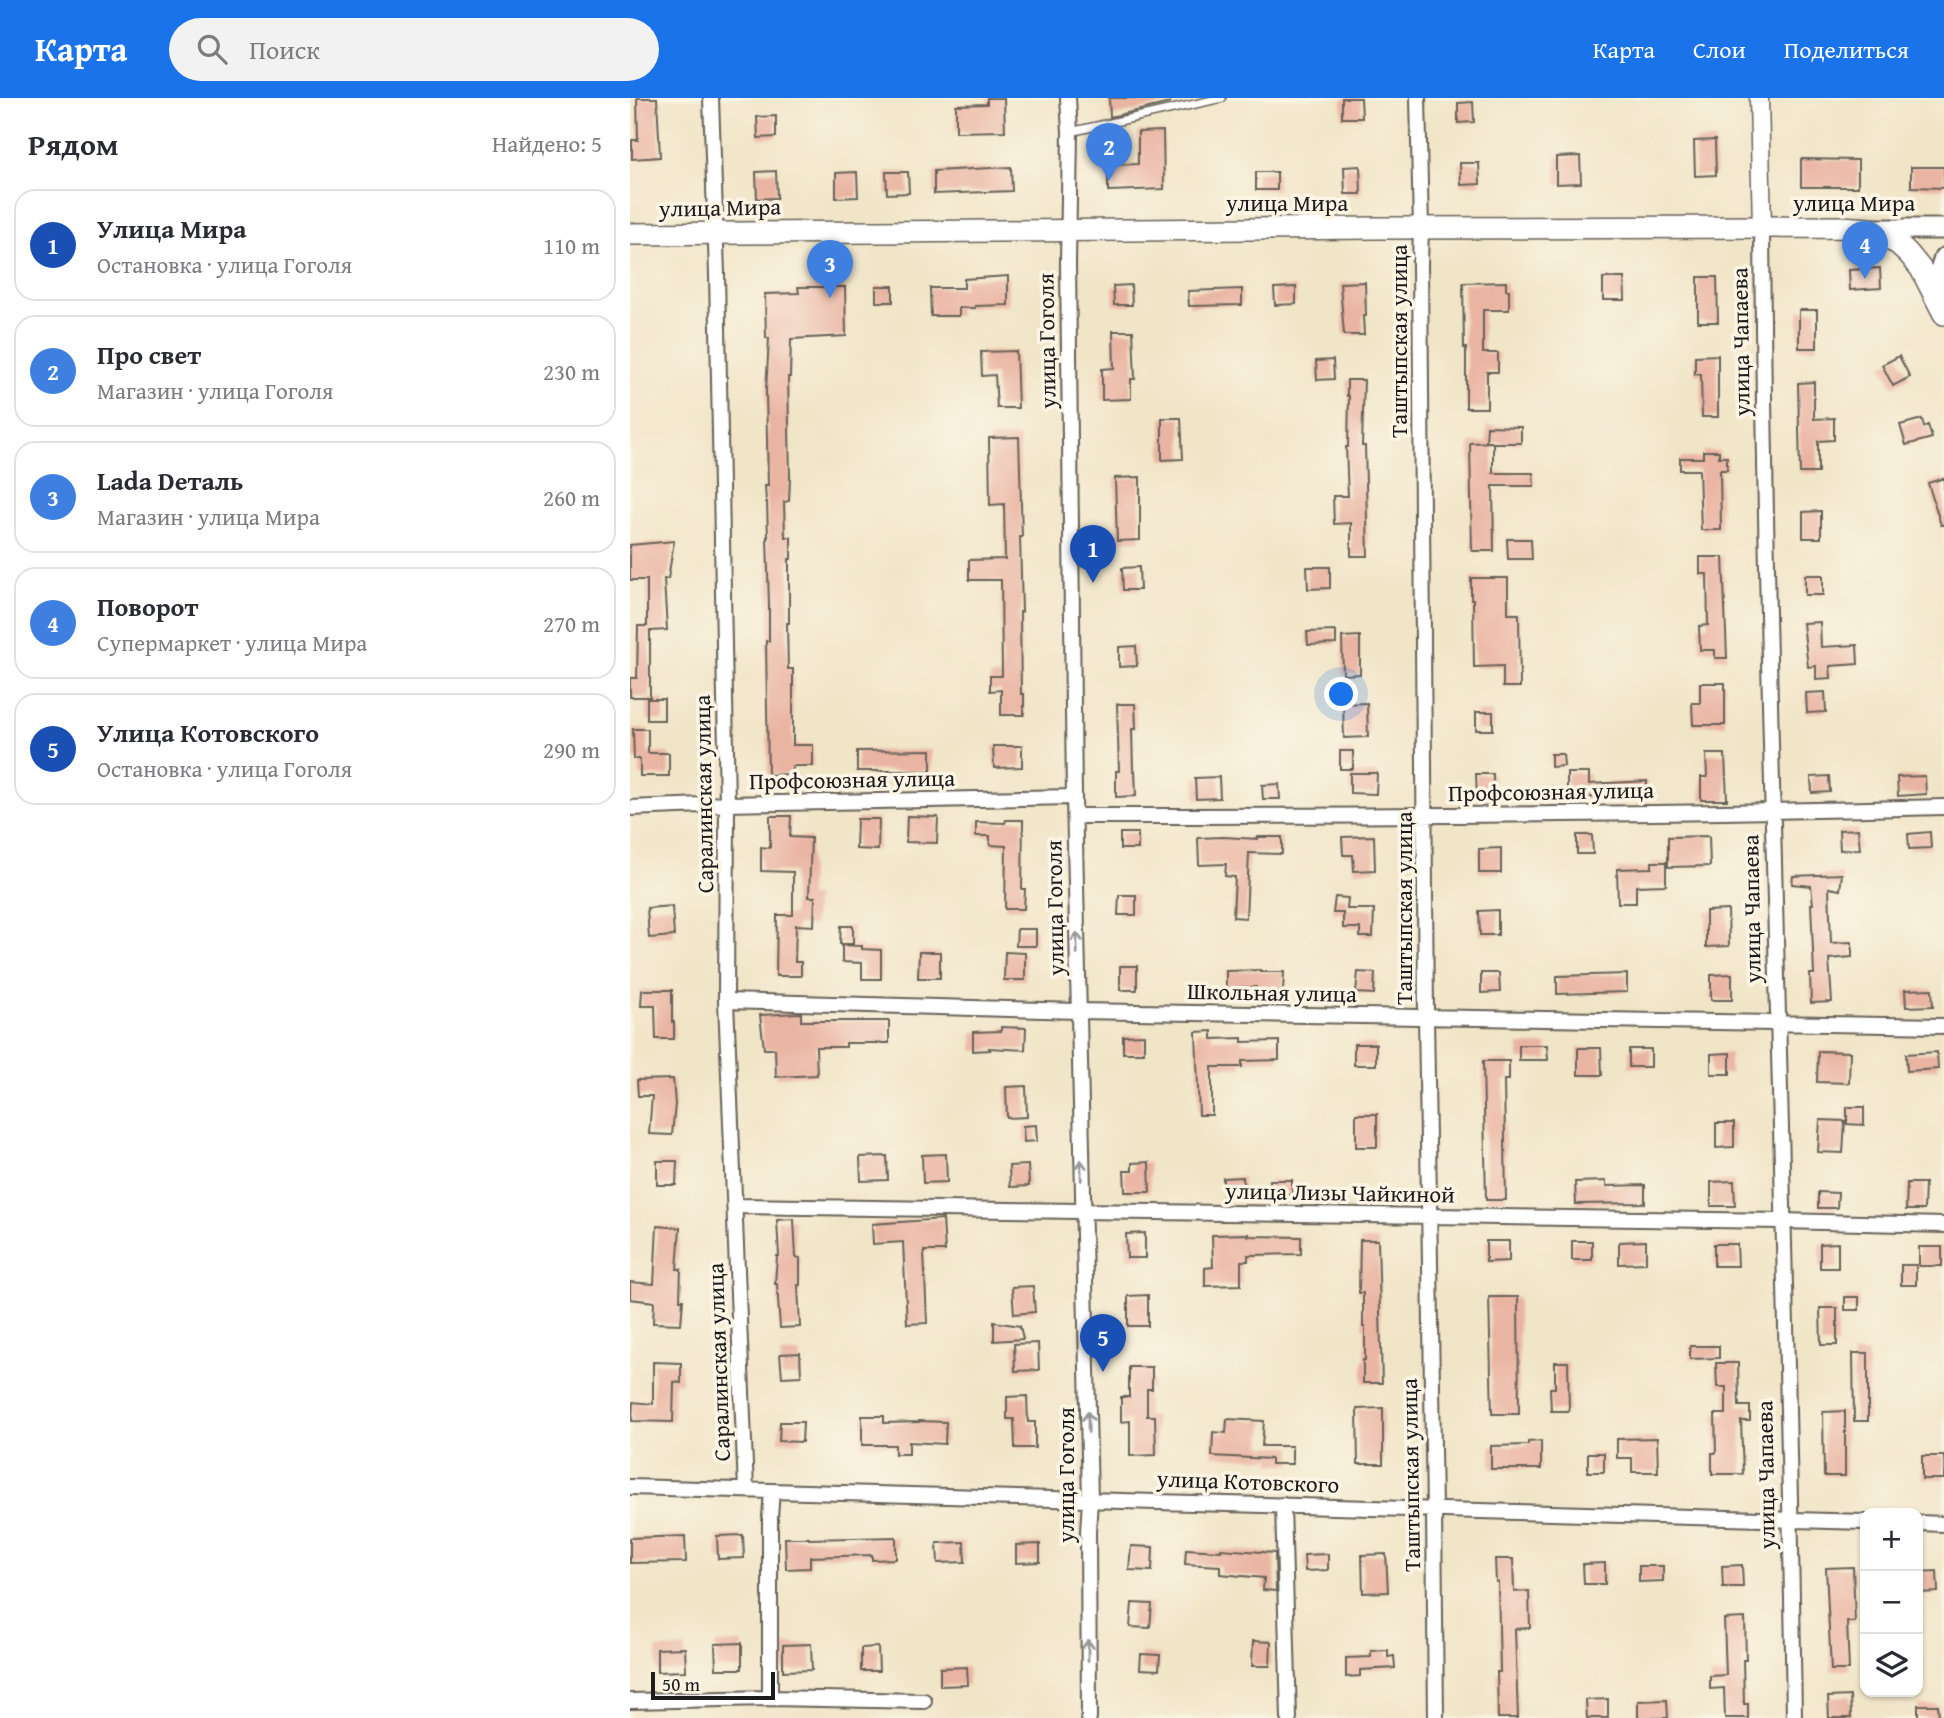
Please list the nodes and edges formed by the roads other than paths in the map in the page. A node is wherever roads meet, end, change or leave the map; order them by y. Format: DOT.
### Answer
graph roads {
  1 [pos="710,98"];
  2 [pos="1068,98"];
  3 [pos="1223,98"];
  4 [pos="1418,98"];
  5 [pos="1759,98"];
  6 [pos="1070,132"];
  7 [pos="1421,228"];
  8 [pos="1762,228"];
  9 [pos="1869,229"];
  10 [pos="1944,229"];
  11 [pos="1069,231"];
  12 [pos="714,233"];
  13 [pos="630,234"];
  14 [pos="1944,258"];
  15 [pos="1943,311"];
  16 [pos="1074,797"];
  17 [pos="727,804"];
  18 [pos="1944,807"];
  19 [pos="630,808"];
  20 [pos="1773,811"];
  21 [pos="1075,816"];
  22 [pos="1425,816"];
  23 [pos="726,1001"];
  24 [pos="1078,1011"];
  25 [pos="1426,1017"];
  26 [pos="1777,1023"];
  27 [pos="1944,1026"];
  28 [pos="735,1206"];
  29 [pos="1082,1211"];
  30 [pos="1429,1216"];
  31 [pos="1782,1221"];
  32 [pos="1944,1225"];
  33 [pos="630,1487"];
  34 [pos="746,1490"];
  35 [pos="772,1491"];
  36 [pos="1090,1500"];
  37 [pos="1283,1505"];
  38 [pos="1434,1509"];
  39 [pos="1791,1519"];
  40 [pos="1860,1521"];
  41 [pos="1923,1523"];
  42 [pos="1944,1524"];
  43 [pos="770,1698"];
  44 [pos="630,1701"];
  45 [pos="923,1701"];
  46 [pos="1089,1718"];
  47 [pos="1289,1718"];
  48 [pos="1436,1718"];
  49 [pos="1794,1718"];
  1 -- 12 [label="street, Саралинская улица"];
  2 -- 6 [label="street, улица Гоголя"];
  3 -- 6 [label="lane"];
  4 -- 7 [label="street, Таштыпская улица"];
  5 -- 8 [label="street, улица Чапаева"];
  6 -- 11 [label="street, улица Гоголя"];
  7 -- 8 [label="main road, улица Мира"];
  7 -- 11 [label="main road, улица Мира"];
  7 -- 22 [label="street, Таштыпская улица"];
  8 -- 9 [label="main road, улица Мира"];
  8 -- 20 [label="street, улица Чапаева"];
  9 -- 10 [label="main road, улица Мира"];
  9 -- 15 [label="main road"];
  11 -- 12 [label="main road, улица Мира"];
  11 -- 16 [label="street, улица Гоголя"];
  12 -- 13 [label="main road, улица Мира"];
  12 -- 17 [label="street, Саралинская улица"];
  14 -- 15 [label="main road"];
  16 -- 17 [label="street, Профсоюзная улица"];
  16 -- 21 [label="street, улица Гоголя"];
  17 -- 19 [label="street, Профсоюзная улица"];
  17 -- 23 [label="street, Саралинская улица"];
  18 -- 20 [label="street, Профсоюзная улица"];
  20 -- 22 [label="street, Профсоюзная улица"];
  20 -- 26 [label="street, улица Чапаева"];
  21 -- 22 [label="street, Профсоюзная улица"];
  24 -- 21 [label="street, улица Гоголя, one-way"];
  22 -- 25 [label="street, Таштыпская улица"];
  23 -- 24 [label="street, Школьная улица"];
  23 -- 28 [label="street, Саралинская улица"];
  24 -- 25 [label="street, Школьная улица"];
  29 -- 24 [label="street, улица Гоголя, one-way"];
  25 -- 26 [label="street, Школьная улица"];
  25 -- 30 [label="street, Таштыпская улица"];
  26 -- 27 [label="street, Школьная улица"];
  26 -- 31 [label="street, улица Чапаева"];
  28 -- 29 [label="street, улица Лизы Чайкиной"];
  28 -- 34 [label="street, Саралинская улица"];
  29 -- 30 [label="street, улица Лизы Чайкиной"];
  36 -- 29 [label="street, улица Гоголя, one-way"];
  30 -- 31 [label="street, улица Лизы Чайкиной"];
  30 -- 38 [label="street, Таштыпская улица"];
  31 -- 32 [label="street, улица Лизы Чайкиной"];
  31 -- 39 [label="street, улица Чапаева"];
  33 -- 34 [label="street, улица Котовского"];
  34 -- 35 [label="street, улица Котовского"];
  35 -- 36 [label="street, улица Котовского"];
  35 -- 43 [label="street"];
  36 -- 37 [label="street, улица Котовского"];
  46 -- 36 [label="street, улица Гоголя, one-way"];
  37 -- 38 [label="street, улица Котовского"];
  37 -- 47 [label="street"];
  38 -- 39 [label="street, улица Котовского"];
  38 -- 48 [label="street, Таштыпская улица"];
  39 -- 40 [label="street, улица Котовского"];
  39 -- 49 [label="street, улица Чапаева"];
  41 -- 42 [label="street"];
  43 -- 44 [label="street"];
  43 -- 45 [label="street"];
}
